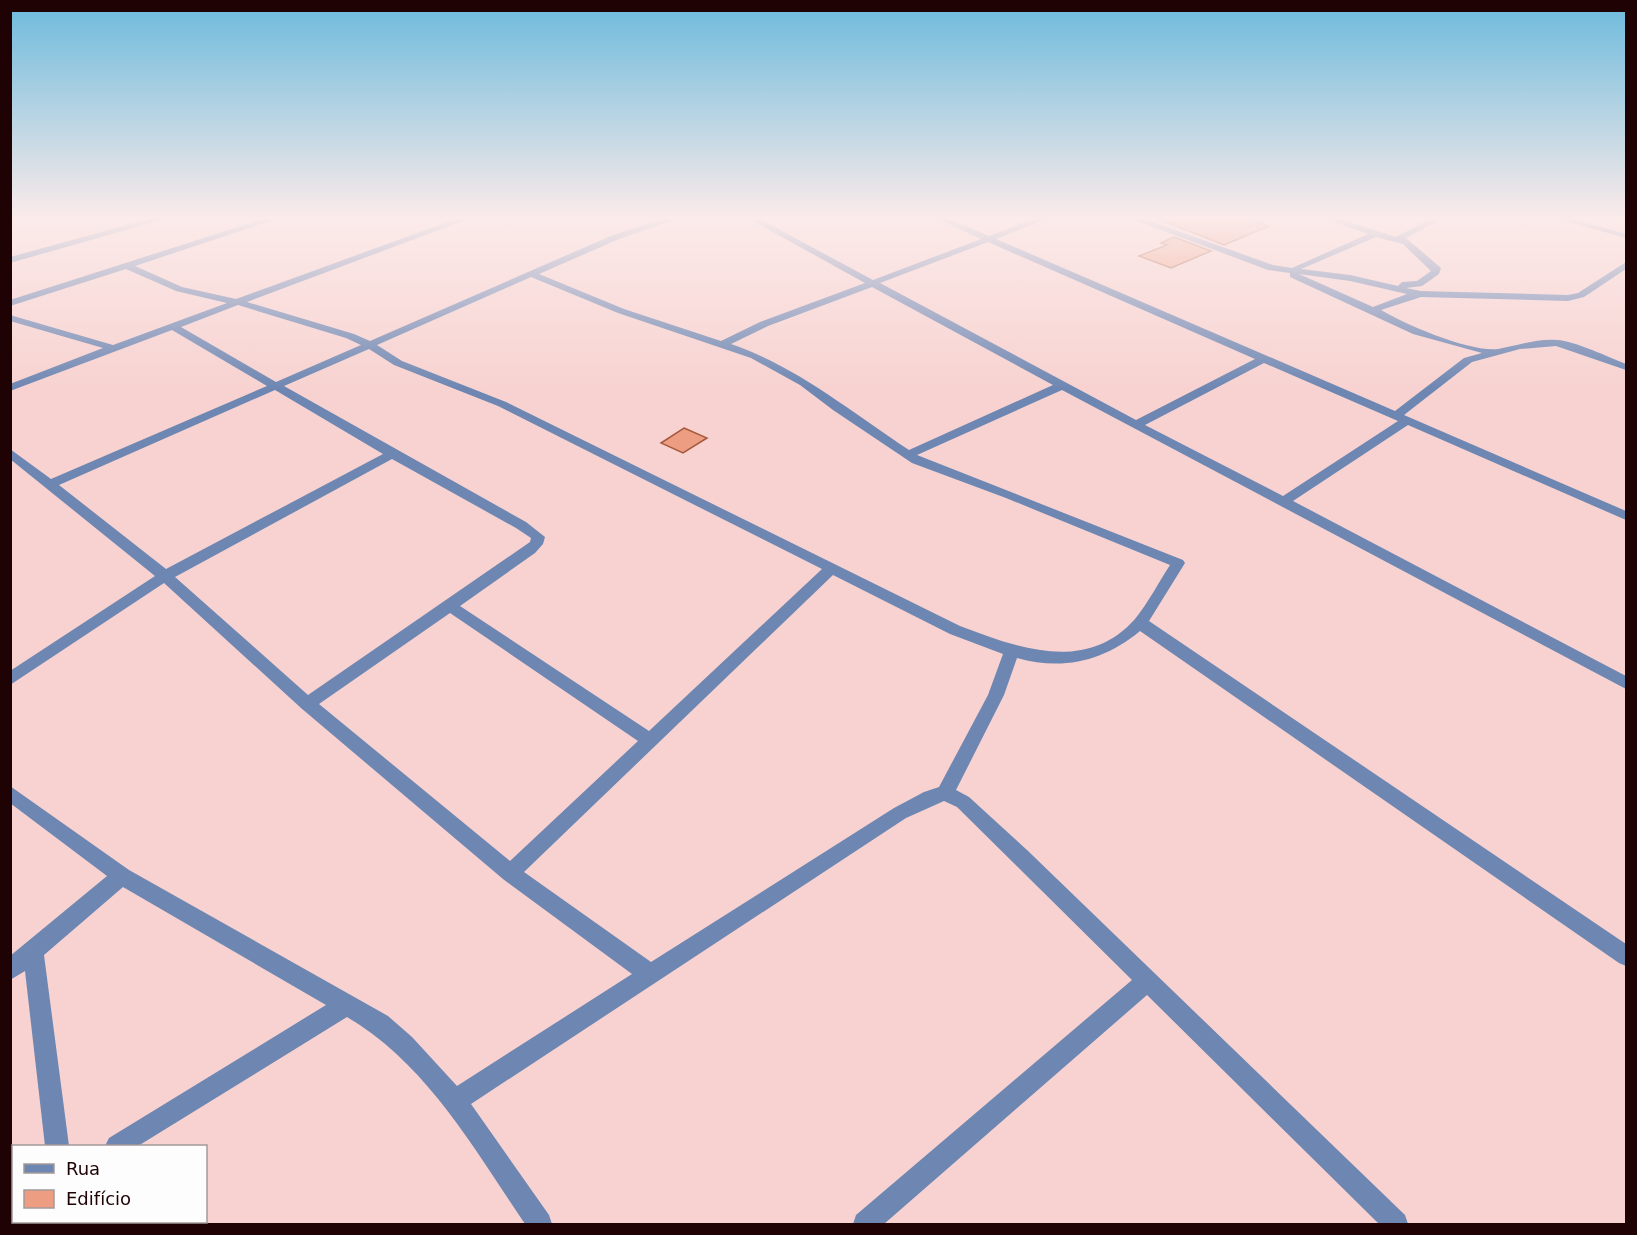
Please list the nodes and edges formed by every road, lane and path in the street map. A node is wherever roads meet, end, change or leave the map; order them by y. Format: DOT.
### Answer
graph roads {
  1 [pos="104,274"];
  2 [pos="145,274"];
  3 [pos="318,274"];
  4 [pos="531,274"];
  5 [pos="855,274"];
  6 [pos="896,274"];
  7 [pos="1066,274"];
  8 [pos="1293,274"];
  9 [pos="1310,274"];
  10 [pos="1433,274"];
  11 [pos="1613,274"];
  12 [pos="872,283"];
  13 [pos="1418,290"];
  14 [pos="10,303"];
  15 [pos="240,303"];
  16 [pos="1373,309"];
  17 [pos="11,318"];
  18 [pos="174,327"];
  19 [pos="368,344"];
  20 [pos="721,345"];
  21 [pos="1456,346"];
  22 [pos="113,348"];
  23 [pos="1495,352"];
  24 [pos="1263,359"];
  25 [pos="1468,360"];
  26 [pos="1626,367"];
  27 [pos="1063,385"];
  28 [pos="272,386"];
  29 [pos="10,388"];
  30 [pos="1403,418"];
  31 [pos="1136,424"];
  32 [pos="10,453"];
  33 [pos="392,454"];
  34 [pos="908,455"];
  35 [pos="51,484"];
  36 [pos="1284,501"];
  37 [pos="1626,516"];
  38 [pos="832,568"];
  39 [pos="165,576"];
  40 [pos="450,606"];
  41 [pos="1140,623"];
  42 [pos="1011,652"];
  43 [pos="10,679"];
  44 [pos="1626,682"];
  45 [pos="307,704"];
  46 [pos="650,740"];
  47 [pos="10,793"];
  48 [pos="945,793"];
  49 [pos="510,873"];
  50 [pos="122,876"];
  51 [pos="33,951"];
  52 [pos="1626,956"];
  53 [pos="10,970"];
  54 [pos="651,975"];
  55 [pos="1147,981"];
  56 [pos="344,1006"];
  57 [pos="453,1101"];
  58 [pos="57,1145"];
  59 [pos="119,1145"];
  60 [pos="540,1224"];
  61 [pos="865,1224"];
  62 [pos="1396,1224"];
  1 -- 14 [label="street"];
  2 -- 15 [label="street"];
  3 -- 15 [label="street"];
  4 -- 19 [label="street"];
  4 -- 20 [label="street"];
  5 -- 12 [label="street"];
  6 -- 12 [label="street"];
  7 -- 24 [label="street"];
  8 -- 16 [label="street"];
  9 -- 13 [label="street"];
  10 -- 13 [label="street"];
  11 -- 13 [label="street"];
  12 -- 20 [label="street"];
  12 -- 27 [label="street"];
  13 -- 16 [label="street"];
  15 -- 18 [label="street"];
  15 -- 19 [label="street"];
  16 -- 21 [label="street"];
  17 -- 22 [label="street"];
  18 -- 22 [label="street"];
  18 -- 28 [label="street"];
  19 -- 28 [label="street"];
  19 -- 38 [label="street"];
  20 -- 34 [label="street"];
  21 -- 23 [label="street"];
  21 -- 25 [label="street"];
  22 -- 29 [label="street"];
  23 -- 25 [label="street"];
  23 -- 26 [label="street"];
  24 -- 30 [label="street"];
  24 -- 31 [label="street"];
  25 -- 30 [label="street"];
  27 -- 31 [label="street"];
  27 -- 34 [label="street"];
  28 -- 33 [label="street"];
  28 -- 35 [label="street"];
  30 -- 36 [label="street"];
  30 -- 37 [label="street"];
  31 -- 36 [label="street"];
  32 -- 35 [label="street"];
  33 -- 39 [label="street"];
  33 -- 40 [label="street"];
  34 -- 41 [label="street"];
  35 -- 39 [label="street"];
  36 -- 44 [label="street"];
  38 -- 42 [label="street"];
  38 -- 46 [label="street"];
  39 -- 43 [label="street"];
  39 -- 45 [label="street"];
  40 -- 45 [label="street"];
  40 -- 46 [label="street"];
  41 -- 42 [label="street"];
  41 -- 52 [label="street"];
  42 -- 48 [label="street"];
  45 -- 49 [label="street"];
  46 -- 49 [label="street"];
  47 -- 50 [label="street"];
  48 -- 54 [label="street"];
  48 -- 55 [label="street"];
  49 -- 54 [label="street"];
  50 -- 51 [label="street"];
  50 -- 56 [label="street"];
  51 -- 53 [label="street"];
  51 -- 58 [label="street"];
  54 -- 57 [label="street"];
  55 -- 61 [label="street"];
  55 -- 62 [label="street"];
  56 -- 57 [label="street"];
  56 -- 59 [label="street"];
  57 -- 60 [label="street"];
}
